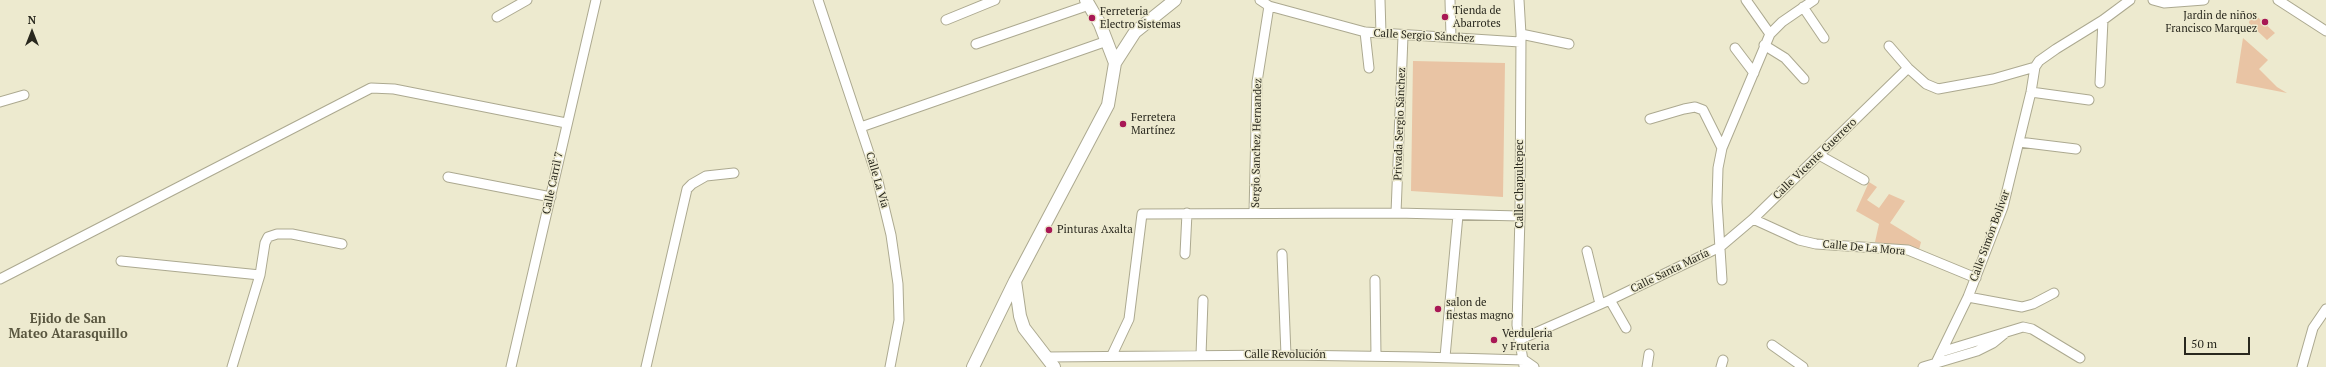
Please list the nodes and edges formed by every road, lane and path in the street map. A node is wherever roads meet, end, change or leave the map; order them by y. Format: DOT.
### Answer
graph roads {
  1 [pos="527,0"];
  2 [pos="596,0"];
  3 [pos="818,0"];
  4 [pos="995,0"];
  5 [pos="1175,0"];
  6 [pos="1260,0"];
  7 [pos="1380,0"];
  8 [pos="1450,0"];
  9 [pos="1519,0"];
  10 [pos="1746,0"];
  11 [pos="1814,0"];
  12 [pos="2130,0"];
  13 [pos="2153,0"];
  14 [pos="2204,0"];
  15 [pos="2278,0"];
  16 [pos="1088,3"];
  17 [pos="1269,6"];
  18 [pos="1803,7"];
  19 [pos="497,17"];
  20 [pos="946,20"];
  21 [pos="2103,20"];
  22 [pos="2326,31"];
  23 [pos="1365,32"];
  24 [pos="1381,33"];
  25 [pos="1770,34"];
  26 [pos="1403,36"];
  27 [pos="1451,37"];
  28 [pos="1521,38"];
  29 [pos="1824,38"];
  30 [pos="1107,41"];
  31 [pos="976,44"];
  32 [pos="1569,44"];
  33 [pos="1764,46"];
  34 [pos="1889,46"];
  35 [pos="1735,48"];
  36 [pos="1115,63"];
  37 [pos="2035,67"];
  38 [pos="1369,68"];
  39 [pos="1908,68"];
  40 [pos="1754,73"];
  41 [pos="1804,79"];
  42 [pos="2100,83"];
  43 [pos="2031,92"];
  44 [pos="24,96"];
  45 [pos="2089,100"];
  46 [pos="0,102"];
  47 [pos="1650,119"];
  48 [pos="566,123"];
  49 [pos="861,127"];
  50 [pos="2019,142"];
  51 [pos="1722,148"];
  52 [pos="2076,149"];
  53 [pos="1819,155"];
  54 [pos="734,173"];
  55 [pos="448,178"];
  56 [pos="1864,180"];
  57 [pos="550,197"];
  58 [pos="1187,213"];
  59 [pos="1254,213"];
  60 [pos="1396,213"];
  61 [pos="1458,215"];
  62 [pos="1520,216"];
  63 [pos="1753,218"];
  64 [pos="342,244"];
  65 [pos="1720,247"];
  66 [pos="1587,251"];
  67 [pos="1185,254"];
  68 [pos="1282,254"];
  69 [pos="121,261"];
  70 [pos="260,275"];
  71 [pos="1976,278"];
  72 [pos="0,279"];
  73 [pos="1375,280"];
  74 [pos="1722,280"];
  75 [pos="1015,281"];
  76 [pos="2054,293"];
  77 [pos="1968,297"];
  78 [pos="1203,300"];
  79 [pos="1610,300"];
  80 [pos="1600,304"];
  81 [pos="2326,309"];
  82 [pos="1626,328"];
  83 [pos="2006,331"];
  84 [pos="1519,340"];
  85 [pos="1772,345"];
  86 [pos="1941,352"];
  87 [pos="1649,354"];
  88 [pos="1112,355"];
  89 [pos="1201,355"];
  90 [pos="1286,355"];
  91 [pos="1376,356"];
  92 [pos="1046,357"];
  93 [pos="1445,358"];
  94 [pos="2080,358"];
  95 [pos="1524,363"];
  96 [pos="1934,366"];
  97 [pos="232,367"];
  98 [pos="511,367"];
  99 [pos="646,367"];
  100 [pos="890,367"];
  101 [pos="973,367"];
  102 [pos="1054,367"];
  103 [pos="1534,367"];
  104 [pos="1647,367"];
  105 [pos="1803,367"];
  106 [pos="1923,367"];
  107 [pos="2302,367"];
  1 -- 19 [label="street"];
  2 -- 48 [label="street, Calle Carril 7"];
  3 -- 49 [label="street, Calle La Vía"];
  4 -- 20 [label="street"];
  5 -- 36 [label="main road"];
  6 -- 17 [label="street, Calle Sergio Sánchez"];
  7 -- 24 [label="street"];
  8 -- 27 [label="street"];
  9 -- 28 [label="street, Calle Chapultepec"];
  10 -- 25 [label="street"];
  11 -- 18 [label="street, Calle Santa María"];
  12 -- 21 [label="street"];
  13 -- 14 [label="street"];
  15 -- 22 [label="street"];
  16 -- 30 [label="main road"];
  16 -- 31 [label="street"];
  17 -- 23 [label="street, Calle Sergio Sánchez"];
  17 -- 59 [label="street, Sergio Sanchez Hernandez"];
  18 -- 25 [label="street, Calle Santa María"];
  18 -- 29 [label="street"];
  21 -- 37 [label="street"];
  21 -- 42 [label="street"];
  23 -- 24 [label="street, Calle Sergio Sánchez"];
  23 -- 38 [label="street"];
  24 -- 26 [label="street, Calle Sergio Sánchez"];
  25 -- 33 [label="street, Calle Santa María"];
  26 -- 27 [label="street, Calle Sergio Sánchez"];
  26 -- 60 [label="street, Privada Sergio Sánchez"];
  27 -- 28 [label="street, Calle Sergio Sánchez"];
  28 -- 32 [label="street, Calle Sergio Sánchez"];
  28 -- 62 [label="street, Calle Chapultepec"];
  30 -- 36 [label="main road"];
  30 -- 49 [label="street"];
  33 -- 40 [label="street, Calle Santa María"];
  33 -- 41 [label="street"];
  34 -- 39 [label="street"];
  35 -- 40 [label="street"];
  36 -- 75 [label="main road"];
  37 -- 39 [label="street"];
  37 -- 43 [label="street, Calle Simón Bolívar"];
  39 -- 53 [label="street, Calle Vicente Guerrero"];
  40 -- 51 [label="street, Calle Santa María"];
  43 -- 45 [label="street"];
  43 -- 50 [label="street, Calle Simón Bolívar"];
  44 -- 46 [label="street"];
  47 -- 51 [label="street"];
  48 -- 57 [label="street, Calle Carril 7"];
  48 -- 72 [label="street"];
  49 -- 100 [label="street, Calle La Vía"];
  50 -- 52 [label="street"];
  50 -- 71 [label="street, Calle Simón Bolívar"];
  51 -- 65 [label="street, Calle Santa María"];
  53 -- 56 [label="street"];
  53 -- 63 [label="street, Calle Vicente Guerrero"];
  54 -- 99 [label="street"];
  55 -- 57 [label="street"];
  57 -- 98 [label="street, Calle Carril 7"];
  58 -- 59 [label="street"];
  58 -- 67 [label="street"];
  58 -- 88 [label="street"];
  59 -- 60 [label="street, Sergio Sanchez Hernandez"];
  60 -- 61 [label="street, Sergio Sanchez Hernandez"];
  61 -- 62 [label="street, Sergio Sanchez Hernandez"];
  61 -- 93 [label="street"];
  62 -- 84 [label="street, Calle Chapultepec"];
  63 -- 65 [label="street, Calle Vicente Guerrero"];
  63 -- 71 [label="street, Calle De La Mora"];
  64 -- 70 [label="street"];
  65 -- 74 [label="street"];
  65 -- 79 [label="street, Calle Santa María"];
  66 -- 80 [label="street"];
  68 -- 90 [label="street"];
  69 -- 70 [label="street"];
  70 -- 97 [label="street"];
  71 -- 77 [label="street, Calle Simón Bolívar"];
  73 -- 91 [label="street"];
  75 -- 92 [label="main road"];
  75 -- 101 [label="main road"];
  76 -- 77 [label="street"];
  77 -- 86 [label="street, Calle Simón Bolívar"];
  78 -- 89 [label="street"];
  79 -- 80 [label="street, Calle Santa María"];
  79 -- 82 [label="street"];
  80 -- 84 [label="street, Calle Santa María"];
  81 -- 107 [label="street"];
  83 -- 86 [label="street"];
  83 -- 94 [label="street"];
  83 -- 96 [label="street"];
  84 -- 95 [label="street, Calle Chapultepec"];
  85 -- 105 [label="street"];
  86 -- 96 [label="street, Calle Simón Bolívar"];
  87 -- 104 [label="street"];
  88 -- 89 [label="street, Calle Revolución"];
  88 -- 92 [label="street, Calle Revolución"];
  89 -- 90 [label="street, Calle Revolución"];
  90 -- 91 [label="street, Calle Revolución"];
  91 -- 93 [label="street, Calle Revolución"];
  92 -- 102 [label="main road"];
  93 -- 95 [label="street, Calle Revolución"];
  95 -- 103 [label="street"];
  96 -- 106 [label="street"];
}
